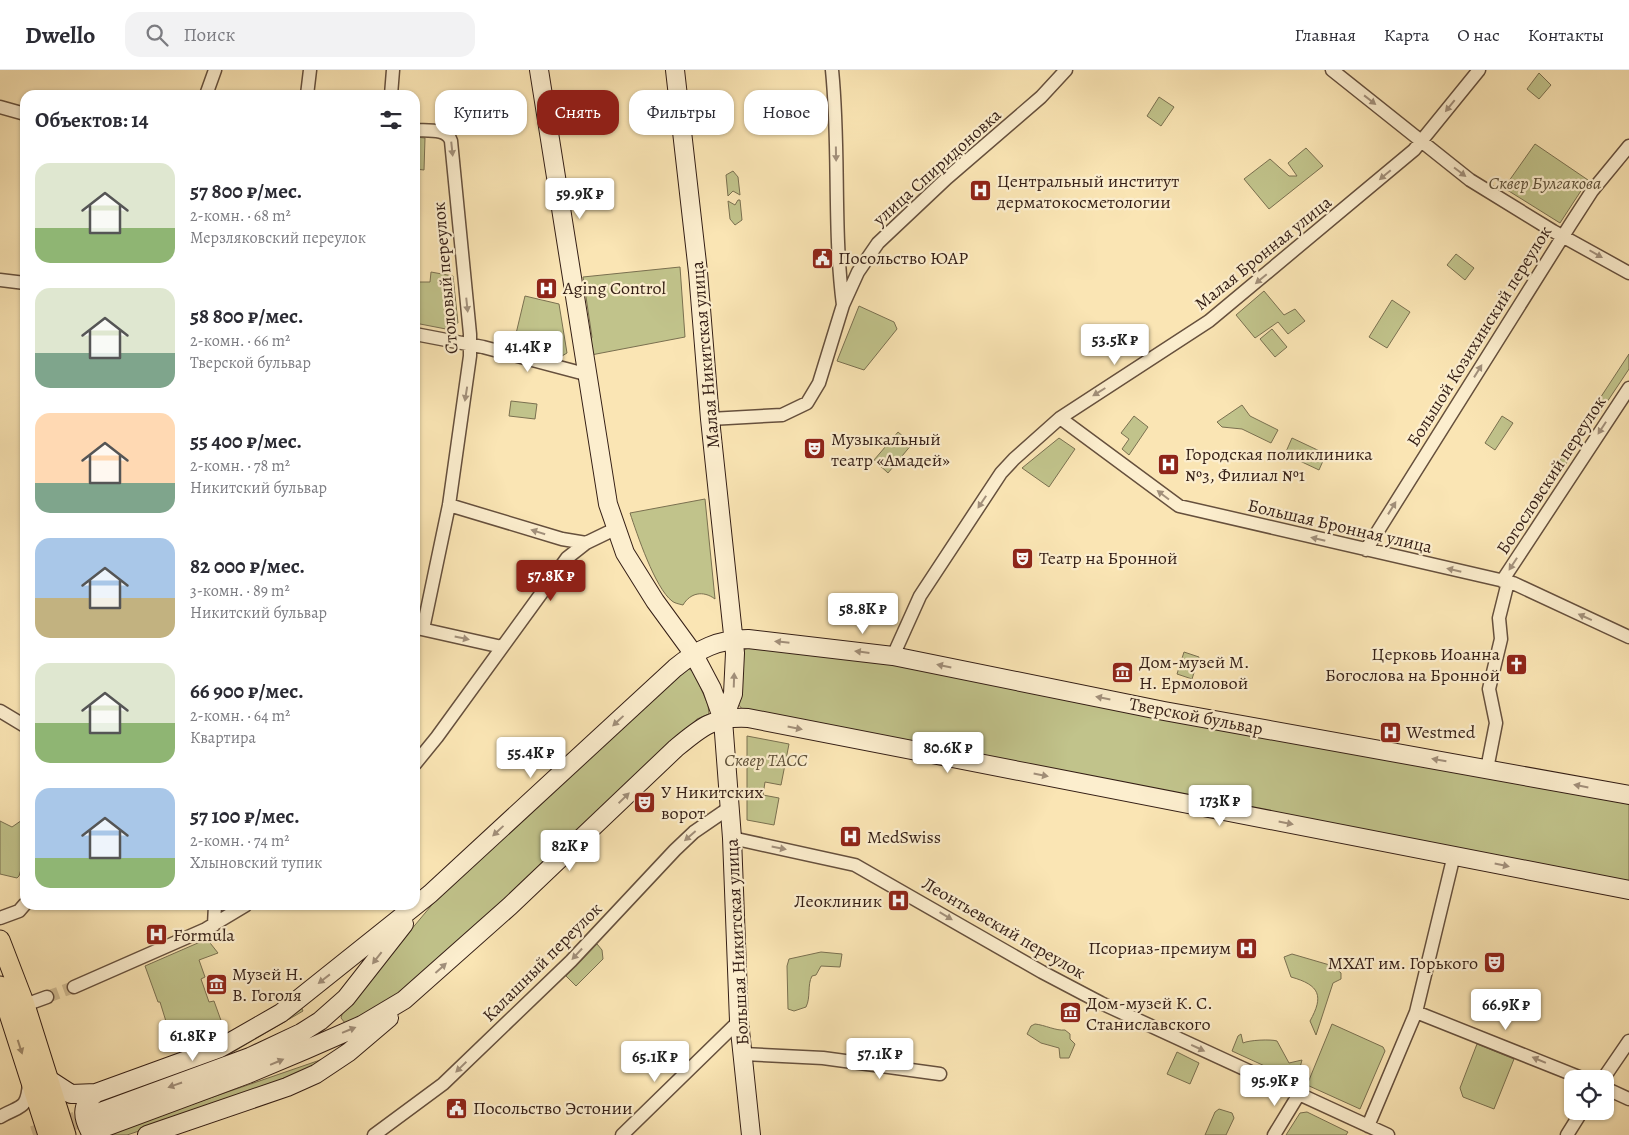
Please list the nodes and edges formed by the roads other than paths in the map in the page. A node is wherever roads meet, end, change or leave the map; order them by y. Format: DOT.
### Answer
graph roads {
  1 [pos="215,70"];
  2 [pos="310,70"];
  3 [pos="393,70"];
  4 [pos="539,70"];
  5 [pos="676,70"];
  6 [pos="832,70"];
  7 [pos="1066,70"];
  8 [pos="1332,70"];
  9 [pos="1479,70"];
  10 [pos="208,90"];
  11 [pos="308,90"];
  12 [pos="391,90"];
  13 [pos="0,107"];
  14 [pos="20,113"];
  15 [pos="420,130"];
  16 [pos="1421,142"];
  17 [pos="1629,146"];
  18 [pos="1563,236"];
  19 [pos="1629,273"];
  20 [pos="0,280"];
  21 [pos="20,282"];
  22 [pos="843,305"];
  23 [pos="420,335"];
  24 [pos="470,345"];
  25 [pos="589,374"];
  26 [pos="1629,388"];
  27 [pos="1060,418"];
  28 [pos="710,419"];
  29 [pos="449,505"];
  30 [pos="615,529"];
  31 [pos="586,543"];
  32 [pos="1366,550"];
  33 [pos="1505,582"];
  34 [pos="420,624"];
  35 [pos="420,628"];
  36 [pos="1629,637"];
  37 [pos="734,639"];
  38 [pos="502,647"];
  39 [pos="694,653"];
  40 [pos="893,656"];
  41 [pos="0,711"];
  42 [pos="723,720"];
  43 [pos="20,723"];
  44 [pos="420,758"];
  45 [pos="1487,769"];
  46 [pos="1629,795"];
  47 [pos="729,808"];
  48 [pos="732,838"];
  49 [pos="1454,856"];
  50 [pos="1629,890"];
  51 [pos="430,894"];
  52 [pos="420,902"];
  53 [pos="420,906"];
  54 [pos="20,909"];
  55 [pos="215,910"];
  56 [pos="238,910"];
  57 [pos="410,910"];
  58 [pos="417,910"];
  59 [pos="0,918"];
  60 [pos="214,925"];
  61 [pos="0,940"];
  62 [pos="78,985"];
  63 [pos="0,986"];
  64 [pos="48,997"];
  65 [pos="404,1000"];
  66 [pos="25,1005"];
  67 [pos="1416,1012"];
  68 [pos="281,1013"];
  69 [pos="739,1021"];
  70 [pos="1629,1041"];
  71 [pos="303,1042"];
  72 [pos="742,1054"];
  73 [pos="334,1064"];
  74 [pos="1609,1070"];
  75 [pos="1564,1071"];
  76 [pos="29,1073"];
  77 [pos="940,1074"];
  78 [pos="50,1081"];
  79 [pos="96,1092"];
  80 [pos="1614,1092"];
  81 [pos="1299,1094"];
  82 [pos="1629,1099"];
  83 [pos="0,1117"];
  84 [pos="1576,1120"];
  85 [pos="96,1126"];
  86 [pos="1368,1126"];
  87 [pos="48,1135"];
  88 [pos="66,1135"];
  89 [pos="147,1135"];
  90 [pos="374,1135"];
  91 [pos="622,1135"];
  92 [pos="751,1135"];
  93 [pos="1274,1135"];
  94 [pos="1388,1135"];
  95 [pos="1567,1135"];
  1 -- 10 [label="street"];
  2 -- 11 [label="street"];
  3 -- 12 [label="street"];
  4 -- 25 [label="main road"];
  5 -- 28 [label="main road, Малая Никитская улица"];
  6 -- 22 [label="street, one-way"];
  7 -- 22 [label="street, улица Спиридоновка"];
  8 -- 16 [label="street, one-way"];
  9 -- 16 [label="street, Малая Бронная улица, one-way"];
  13 -- 14 [label="street"];
  15 -- 24 [label="street, Столовый переулок, one-way"];
  16 -- 18 [label="street, one-way"];
  16 -- 27 [label="street, Малая Бронная улица, one-way"];
  17 -- 18 [label="street, Большой Козихинский переулок"];
  18 -- 19 [label="street, one-way"];
  32 -- 18 [label="street, Большой Козихинский переулок, one-way"];
  20 -- 21 [label="street"];
  22 -- 28 [label="street, улица Спиридоновка"];
  23 -- 24 [label="street"];
  24 -- 25 [label="street"];
  24 -- 29 [label="street, Столовый переулок, one-way"];
  25 -- 30 [label="main road"];
  26 -- 33 [label="street, Богословский переулок, one-way"];
  32 -- 27 [label="street, Большая Бронная улица, one-way"];
  27 -- 40 [label="street, Малая Бронная улица, one-way"];
  28 -- 37 [label="main road, Малая Никитская улица"];
  31 -- 29 [label="street, one-way"];
  29 -- 34 [label="street, Столовый переулок"];
  30 -- 31 [label="street"];
  30 -- 39 [label="main road"];
  31 -- 38 [label="street"];
  33 -- 32 [label="street, Большая Бронная улица, one-way"];
  36 -- 33 [label="street, Большая Бронная улица, one-way"];
  33 -- 45 [label="street, Богословский переулок"];
  35 -- 38 [label="street, one-way"];
  37 -- 39 [label="main road, Тверской бульвар"];
  40 -- 37 [label="main road, Тверской бульвар, one-way"];
  42 -- 37 [label="main road, Малая Никитская улица, one-way"];
  38 -- 44 [label="street"];
  39 -- 42 [label="main road"];
  39 -- 51 [label="main road, Тверской бульвар, one-way"];
  45 -- 40 [label="main road, Тверской бульвар, one-way"];
  41 -- 43 [label="street"];
  42 -- 47 [label="main road, Большая Никитская улица"];
  42 -- 49 [label="main road, one-way"];
  65 -- 42 [label="main road, one-way"];
  46 -- 45 [label="main road, Тверской бульвар, one-way"];
  47 -- 48 [label="main road, Большая Никитская улица"];
  47 -- 90 [label="street, Калашный переулок, one-way"];
  48 -- 69 [label="main road, Большая Никитская улица"];
  48 -- 81 [label="street, Леонтьевский переулок, one-way"];
  49 -- 50 [label="main road, one-way"];
  49 -- 67 [label="street"];
  51 -- 52 [label="main road, one-way"];
  51 -- 53 [label="main road, one-way"];
  54 -- 59 [label="street"];
  55 -- 60 [label="street"];
  56 -- 60 [label="street"];
  57 -- 68 [label="main road, one-way"];
  58 -- 71 [label="main road, one-way"];
  60 -- 62 [label="street"];
  61 -- 66 [label="main road"];
  63 -- 76 [label="main road, one-way"];
  64 -- 66 [label="street"];
  71 -- 65 [label="main road, one-way"];
  65 -- 73 [label="main road"];
  66 -- 78 [label="main road"];
  75 -- 67 [label="street, one-way"];
  67 -- 86 [label="street"];
  68 -- 71 [label="main road"];
  68 -- 79 [label="main road"];
  69 -- 72 [label="main road, Большая Никитская улица"];
  69 -- 91 [label="street"];
  70 -- 74 [label="street"];
  71 -- 73 [label="main road"];
  71 -- 85 [label="main road"];
  72 -- 77 [label="street"];
  72 -- 92 [label="main road, Большая Никитская улица"];
  73 -- 89 [label="main road"];
  76 -- 83 [label="street"];
  76 -- 87 [label="main road"];
  78 -- 79 [label="main road"];
  78 -- 88 [label="main road"];
  79 -- 85 [label="main road"];
  80 -- 82 [label="street"];
  81 -- 86 [label="street, Леонтьевский переулок"];
  81 -- 93 [label="street"];
  84 -- 95 [label="street"];
  86 -- 94 [label="street, Леонтьевский переулок"];
}
